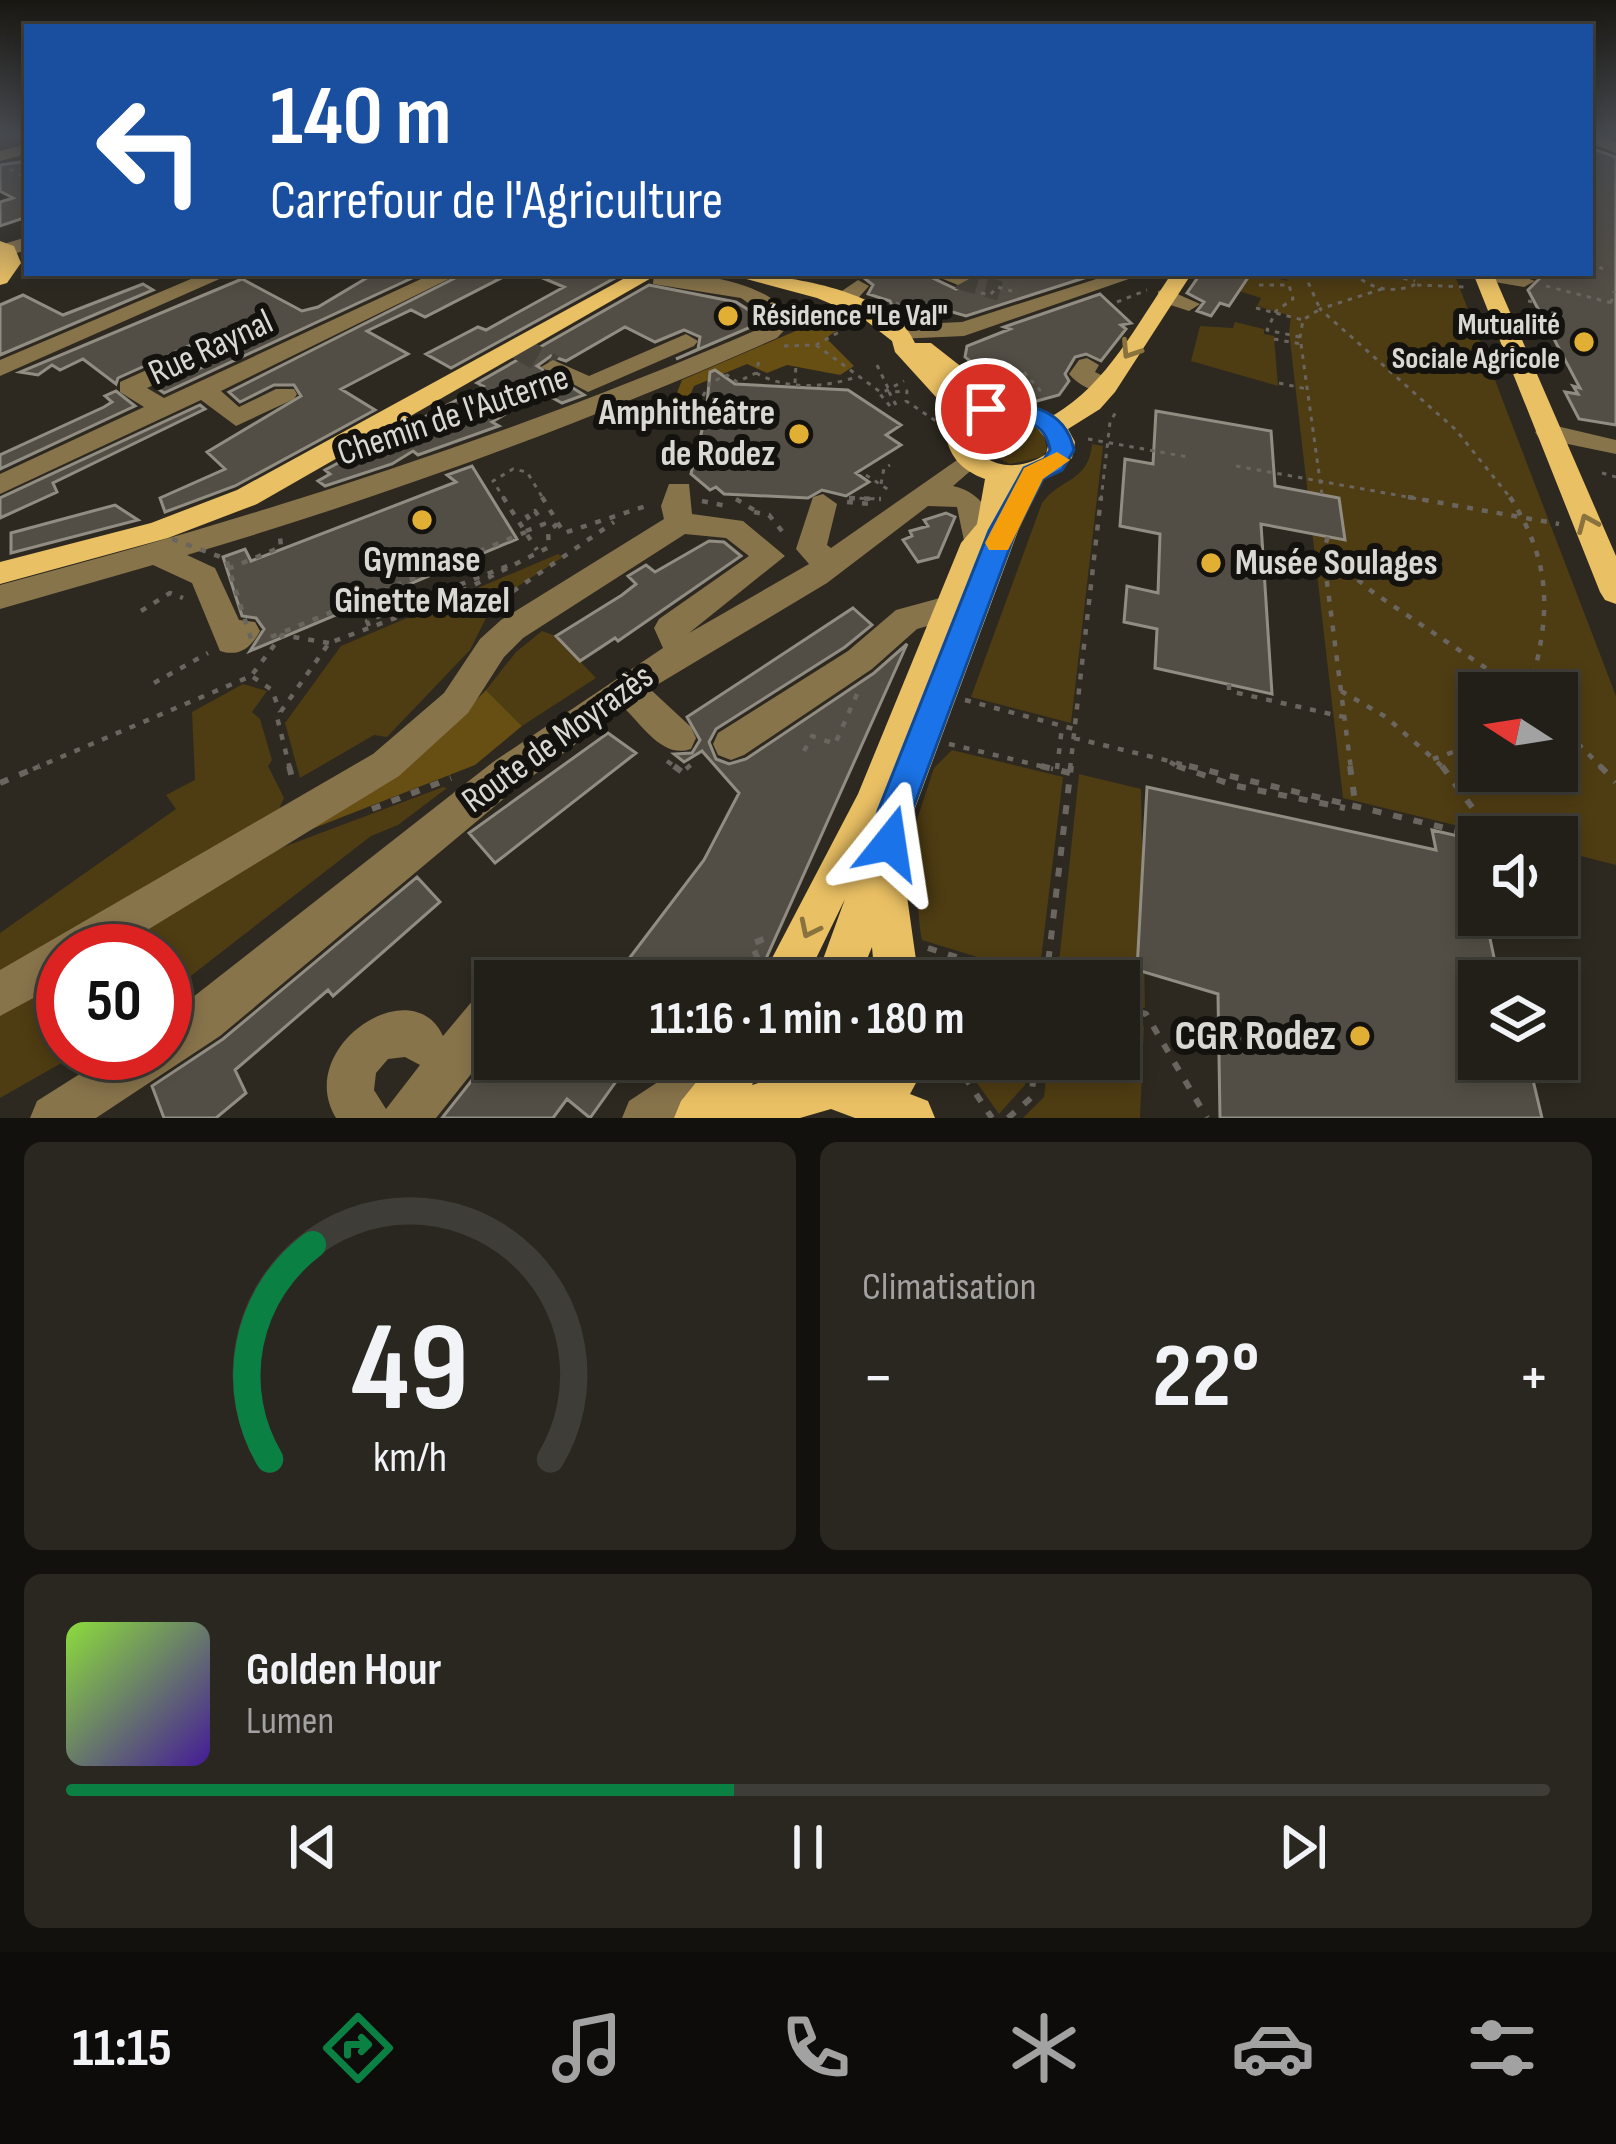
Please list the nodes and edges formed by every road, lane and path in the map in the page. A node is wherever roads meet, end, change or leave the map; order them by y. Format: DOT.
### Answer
graph roads {
  1 [pos="8,248"];
  2 [pos="1593,264"];
  3 [pos="1603,269"];
  4 [pos="216,276"];
  5 [pos="446,276"];
  6 [pos="649,276"];
  7 [pos="655,276"];
  8 [pos="746,276"];
  9 [pos="1305,276"];
  10 [pos="1358,276"];
  11 [pos="1393,276"];
  12 [pos="1411,276"];
  13 [pos="1484,276"];
  14 [pos="1487,276"];
  15 [pos="0,279"];
  16 [pos="1415,283"];
  17 [pos="1136,284"];
  18 [pos="1026,285"];
  19 [pos="1259,285"];
  20 [pos="1173,286"];
  21 [pos="1459,286"];
  22 [pos="1382,289"];
  23 [pos="1613,291"];
  24 [pos="1000,292"];
  25 [pos="1529,295"];
  26 [pos="888,301"];
  27 [pos="1117,302"];
  28 [pos="1614,303"];
  29 [pos="1048,304"];
  30 [pos="1256,308"];
  31 [pos="1320,309"];
  32 [pos="919,312"];
  33 [pos="1275,312"];
  34 [pos="1303,320"];
  35 [pos="841,331"];
  36 [pos="1274,339"];
  37 [pos="686,341"];
  38 [pos="1300,341"];
  39 [pos="816,345"];
  40 [pos="807,346"];
  41 [pos="912,346"];
  42 [pos="210,350"];
  43 [pos="796,364"];
  44 [pos="877,365"];
  45 [pos="553,367"];
  46 [pos="0,369"];
  47 [pos="1024,372"];
  48 [pos="724,376"];
  49 [pos="856,377"];
  50 [pos="274,378"];
  51 [pos="1100,382"];
  52 [pos="710,383"];
  53 [pos="795,383"];
  54 [pos="1279,383"];
  55 [pos="888,388"];
  56 [pos="1307,389"];
  57 [pos="206,391"];
  58 [pos="516,391"];
  59 [pos="1044,395"];
  60 [pos="703,396"];
  61 [pos="550,403"];
  62 [pos="998,408"];
  63 [pos="165,410"];
  64 [pos="968,417"];
  65 [pos="936,421"];
  66 [pos="1053,427"];
  67 [pos="1088,439"];
  68 [pos="1108,443"];
  69 [pos="1553,443"];
  70 [pos="1610,455"];
  71 [pos="1188,457"];
  72 [pos="970,460"];
  73 [pos="890,465"];
  74 [pos="1236,466"];
  75 [pos="1017,473"];
  76 [pos="866,476"];
  77 [pos="1616,477"];
  78 [pos="548,481"];
  79 [pos="1320,481"];
  80 [pos="534,484"];
  81 [pos="881,484"];
  82 [pos="0,485"];
  83 [pos="1322,495"];
  84 [pos="909,496"];
  85 [pos="736,499"];
  86 [pos="840,501"];
  87 [pos="886,501"];
  88 [pos="711,502"];
  89 [pos="727,503"];
  90 [pos="869,503"];
  91 [pos="679,507"];
  92 [pos="749,511"];
  93 [pos="759,513"];
  94 [pos="1521,517"];
  95 [pos="616,519"];
  96 [pos="532,524"];
  97 [pos="557,524"];
  98 [pos="1558,524"];
  99 [pos="280,531"];
  100 [pos="526,531"];
  101 [pos="563,533"];
  102 [pos="1328,537"];
  103 [pos="976,543"];
  104 [pos="793,545"];
  105 [pos="575,546"];
  106 [pos="164,547"];
  107 [pos="537,550"];
  108 [pos="1323,551"];
  109 [pos="830,564"];
  110 [pos="0,573"];
  111 [pos="1613,577"];
  112 [pos="215,587"];
  113 [pos="0,597"];
  114 [pos="951,607"];
  115 [pos="141,610"];
  116 [pos="512,629"];
  117 [pos="231,643"];
  118 [pos="329,643"];
  119 [pos="681,651"];
  120 [pos="1494,672"];
  121 [pos="1533,672"];
  122 [pos="250,676"];
  123 [pos="864,679"];
  124 [pos="154,683"];
  125 [pos="1229,684"];
  126 [pos="627,689"];
  127 [pos="1341,692"];
  128 [pos="961,698"];
  129 [pos="280,712"];
  130 [pos="1344,717"];
  131 [pos="1063,726"];
  132 [pos="1073,733"];
  133 [pos="945,743"];
  134 [pos="1578,743"];
  135 [pos="1458,750"];
  136 [pos="804,751"];
  137 [pos="1433,759"];
  138 [pos="1165,760"];
  139 [pos="1057,770"];
  140 [pos="1070,772"];
  141 [pos="441,782"];
  142 [pos="1616,782"];
  143 [pos="0,783"];
  144 [pos="296,792"];
  145 [pos="873,802"];
  146 [pos="377,808"];
  147 [pos="1356,809"];
  148 [pos="1482,816"];
  149 [pos="1458,831"];
  150 [pos="119,924"];
  151 [pos="776,934"];
  152 [pos="763,960"];
  153 [pos="778,960"];
  154 [pos="860,960"];
  155 [pos="861,960"];
  156 [pos="873,960"];
  157 [pos="966,960"];
  158 [pos="1048,960"];
  159 [pos="36,973"];
  160 [pos="0,994"];
  161 [pos="1140,1012"];
  162 [pos="192,1028"];
  163 [pos="474,1035"];
  164 [pos="424,1044"];
  165 [pos="112,1080"];
  166 [pos="830,1080"];
  167 [pos="892,1080"];
  168 [pos="967,1080"];
  169 [pos="1033,1080"];
  170 [pos="732,1090"];
  171 [pos="54,1118"];
  172 [pos="366,1118"];
  173 [pos="406,1118"];
  174 [pos="646,1118"];
  175 [pos="911,1118"];
  176 [pos="992,1118"];
  177 [pos="1008,1118"];
  178 [pos="1207,1118"];
  1 -- 15 [label="main road"];
  2 -- 3 [label="path"];
  4 -- 46 [label="street"];
  5 -- 50 [label="street, Rue Raynal"];
  6 -- 110 [label="main road"];
  7 -- 106 [label="street, Chemin de l'Auterne"];
  8 -- 41 [label="main road"];
  9 -- 31 [label="path"];
  10 -- 22 [label="path"];
  11 -- 16 [label="path"];
  12 -- 16 [label="path"];
  13 -- 69 [label="main road"];
  14 -- 25 [label="street"];
  16 -- 21 [label="path"];
  16 -- 22 [label="path"];
  17 -- 27 [label="path"];
  17 -- 29 [label="street"];
  18 -- 29 [label="street"];
  19 -- 33 [label="path"];
  20 -- 51 [label="main road, one-way"];
  22 -- 31 [label="path"];
  23 -- 28 [label="path"];
  24 -- 29 [label="street"];
  25 -- 28 [label="path"];
  26 -- 32 [label="path"];
  29 -- 41 [label="street"];
  30 -- 33 [label="path"];
  31 -- 34 [label="path"];
  31 -- 94 [label="path"];
  33 -- 34 [label="path"];
  33 -- 38 [label="path"];
  34 -- 38 [label="path"];
  35 -- 39 [label="path"];
  36 -- 38 [label="path"];
  37 -- 45 [label="street"];
  38 -- 56 [label="path"];
  39 -- 40 [label="path"];
  39 -- 49 [label="path"];
  41 -- 62 [label="main road"];
  41 -- 64 [label="main road"];
  42 -- 63 [label="street"];
  43 -- 53 [label="path"];
  44 -- 55 [label="path"];
  47 -- 59 [label="path"];
  48 -- 53 [label="path"];
  49 -- 53 [label="path"];
  49 -- 65 [label="path"];
  50 -- 57 [label="street, Rue Raynal"];
  50 -- 57 [label="street"];
  51 -- 66 [label="main road"];
  51 -- 68 [label="path"];
  52 -- 60 [label="path"];
  54 -- 56 [label="path"];
  56 -- 79 [label="path"];
  57 -- 63 [label="street, Rue Raynal"];
  58 -- 61 [label="path"];
  62 -- 64 [label="main road"];
  62 -- 66 [label="main road"];
  63 -- 82 [label="street, Rue Raynal"];
  64 -- 72 [label="main road"];
  66 -- 75 [label="main road"];
  67 -- 68 [label="path"];
  68 -- 71 [label="path"];
  68 -- 132 [label="path"];
  69 -- 70 [label="street"];
  111 -- 69 [label="main road, one-way"];
  70 -- 77 [label="path"];
  72 -- 75 [label="main road"];
  72 -- 84 [label="street, Route de Moyrazès"];
  73 -- 81 [label="path"];
  74 -- 79 [label="path"];
  75 -- 103 [label="main road"];
  75 -- 155 [label="main road"];
  76 -- 81 [label="path"];
  78 -- 80 [label="path"];
  79 -- 83 [label="path"];
  79 -- 94 [label="path"];
  80 -- 97 [label="path"];
  80 -- 100 [label="path"];
  81 -- 84 [label="path"];
  84 -- 103 [label="street"];
  84 -- 109 [label="street, Route de Moyrazès"];
  85 -- 93 [label="path"];
  86 -- 87 [label="path"];
  86 -- 90 [label="path"];
  86 -- 109 [label="street"];
  88 -- 89 [label="path"];
  91 -- 95 [label="path"];
  91 -- 116 [label="street"];
  91 -- 119 [label="street"];
  92 -- 93 [label="path"];
  93 -- 104 [label="path"];
  94 -- 98 [label="path"];
  94 -- 121 [label="path"];
  95 -- 101 [label="path"];
  95 -- 105 [label="path"];
  96 -- 100 [label="path"];
  97 -- 101 [label="path"];
  97 -- 107 [label="path"];
  99 -- 112 [label="path"];
  100 -- 107 [label="path"];
  100 -- 117 [label="path"];
  101 -- 105 [label="path"];
  102 -- 108 [label="path"];
  103 -- 114 [label="main road"];
  105 -- 116 [label="path"];
  106 -- 112 [label="street"];
  106 -- 113 [label="street, Chemin de l'Auterne"];
  106 -- 117 [label="path, bridge"];
  107 -- 118 [label="path"];
  108 -- 120 [label="path"];
  108 -- 127 [label="path"];
  109 -- 119 [label="street, Route de Moyrazès"];
  112 -- 115 [label="path"];
  112 -- 117 [label="street"];
  114 -- 126 [label="street"];
  114 -- 145 [label="main road"];
  116 -- 150 [label="street"];
  117 -- 124 [label="path"];
  118 -- 122 [label="path"];
  118 -- 129 [label="path"];
  119 -- 126 [label="street, Route de Moyrazès"];
  122 -- 129 [label="path"];
  122 -- 143 [label="path"];
  123 -- 136 [label="path"];
  125 -- 130 [label="path"];
  126 -- 162 [label="street, Route de Moyrazès"];
  127 -- 130 [label="path"];
  127 -- 137 [label="path"];
  128 -- 131 [label="path"];
  129 -- 144 [label="path"];
  130 -- 147 [label="path"];
  131 -- 132 [label="path"];
  131 -- 139 [label="path"];
  132 -- 138 [label="path"];
  132 -- 140 [label="path"];
  133 -- 139 [label="path"];
  134 -- 142 [label="path"];
  135 -- 137 [label="path"];
  137 -- 148 [label="path"];
  138 -- 147 [label="path"];
  138 -- 147 [label="path"];
  139 -- 140 [label="path"];
  140 -- 158 [label="path"];
  141 -- 146 [label="path"];
  145 -- 153 [label="main road, one-way"];
  145 -- 154 [label="main road"];
  147 -- 149 [label="path"];
  151 -- 152 [label="path"];
  156 -- 157 [label="path"];
  159 -- 160 [label="street"];
  161 -- 178 [label="path"];
  163 -- 173 [label="street"];
  164 -- 172 [label="street"];
  165 -- 171 [label="street"];
  166 -- 167 [label="main road"];
  166 -- 170 [label="main road"];
  166 -- 175 [label="main road"];
  168 -- 176 [label="path"];
  169 -- 177 [label="path"];
  170 -- 174 [label="street"];
}
